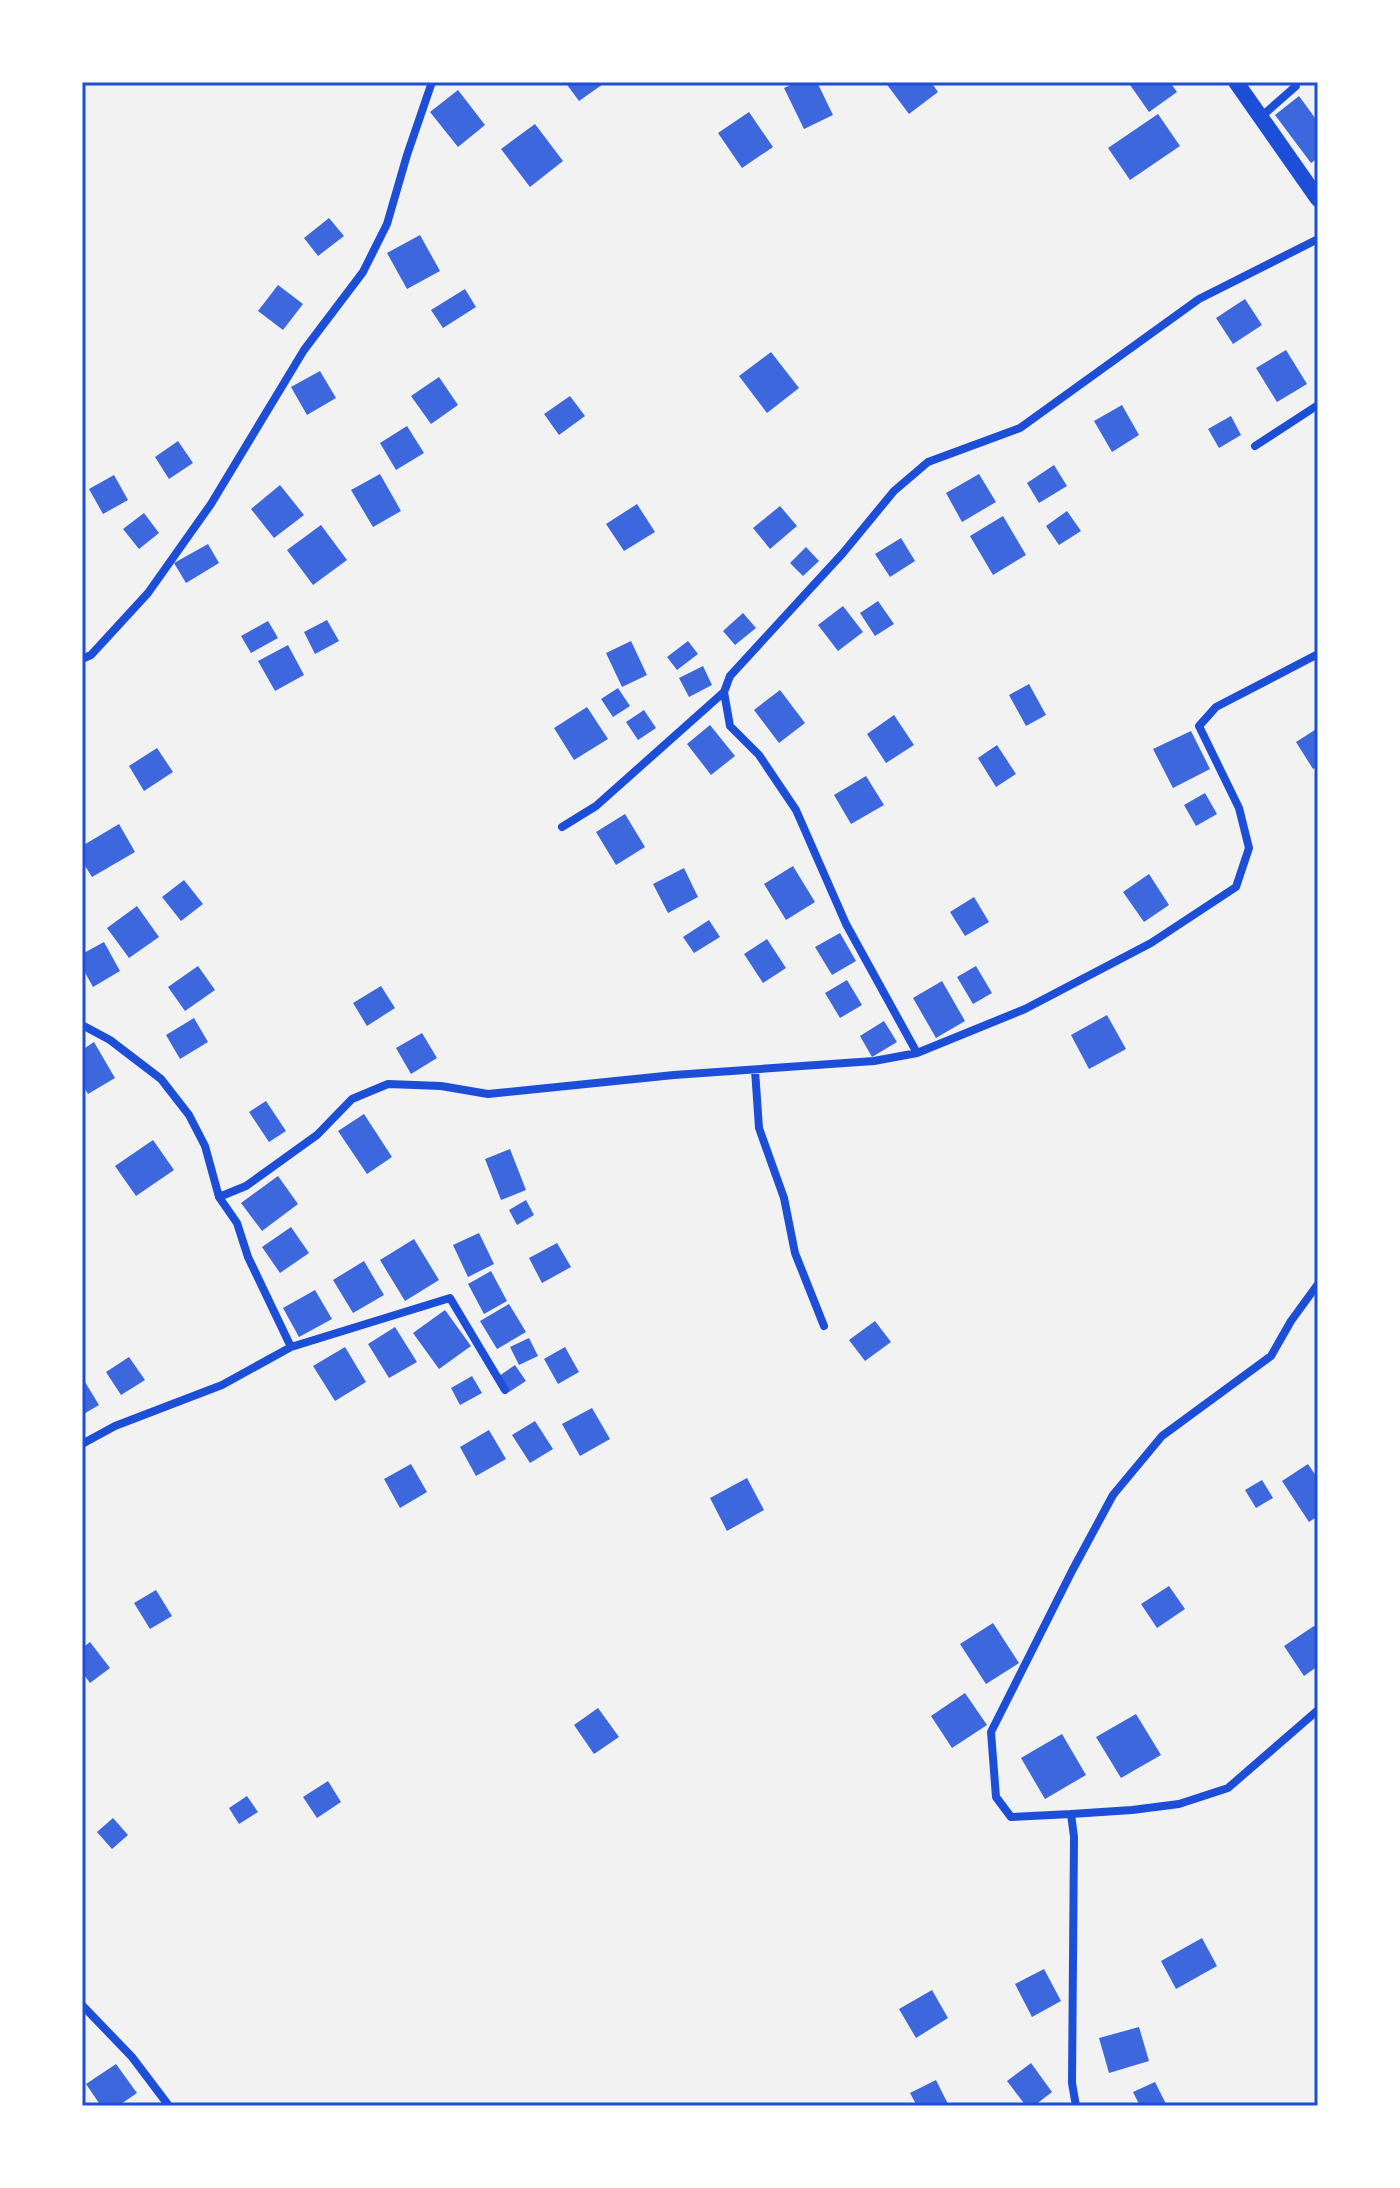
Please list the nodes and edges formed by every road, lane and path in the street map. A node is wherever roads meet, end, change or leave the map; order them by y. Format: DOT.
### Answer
graph roads {
  1 [pos="432,82"];
  2 [pos="1236,82"];
  3 [pos="1295,82"];
  4 [pos="1262,116"];
  5 [pos="1318,199"];
  6 [pos="1318,239"];
  7 [pos="1318,405"];
  8 [pos="1255,446"];
  9 [pos="1318,654"];
  10 [pos="82,659"];
  11 [pos="724,692"];
  12 [pos="562,827"];
  13 [pos="82,1025"];
  14 [pos="917,1053"];
  15 [pos="755,1070"];
  16 [pos="219,1197"];
  17 [pos="1318,1284"];
  18 [pos="824,1326"];
  19 [pos="291,1347"];
  20 [pos="505,1390"];
  21 [pos="82,1444"];
  22 [pos="1318,1710"];
  23 [pos="1071,1814"];
  24 [pos="82,2005"];
  25 [pos="169,2106"];
  26 [pos="1076,2106"];
  1 -- 10 [label="street"];
  2 -- 4 [label="main road"];
  3 -- 4 [label="street"];
  4 -- 5 [label="main road"];
  6 -- 11 [label="street"];
  7 -- 8 [label="street"];
  9 -- 14 [label="street"];
  11 -- 12 [label="street"];
  11 -- 14 [label="street"];
  13 -- 16 [label="street"];
  14 -- 15 [label="street"];
  15 -- 16 [label="street"];
  15 -- 18 [label="street"];
  16 -- 19 [label="street"];
  17 -- 23 [label="street"];
  19 -- 20 [label="street"];
  19 -- 21 [label="street"];
  22 -- 23 [label="street"];
  23 -- 26 [label="street"];
  24 -- 25 [label="street"];
}
